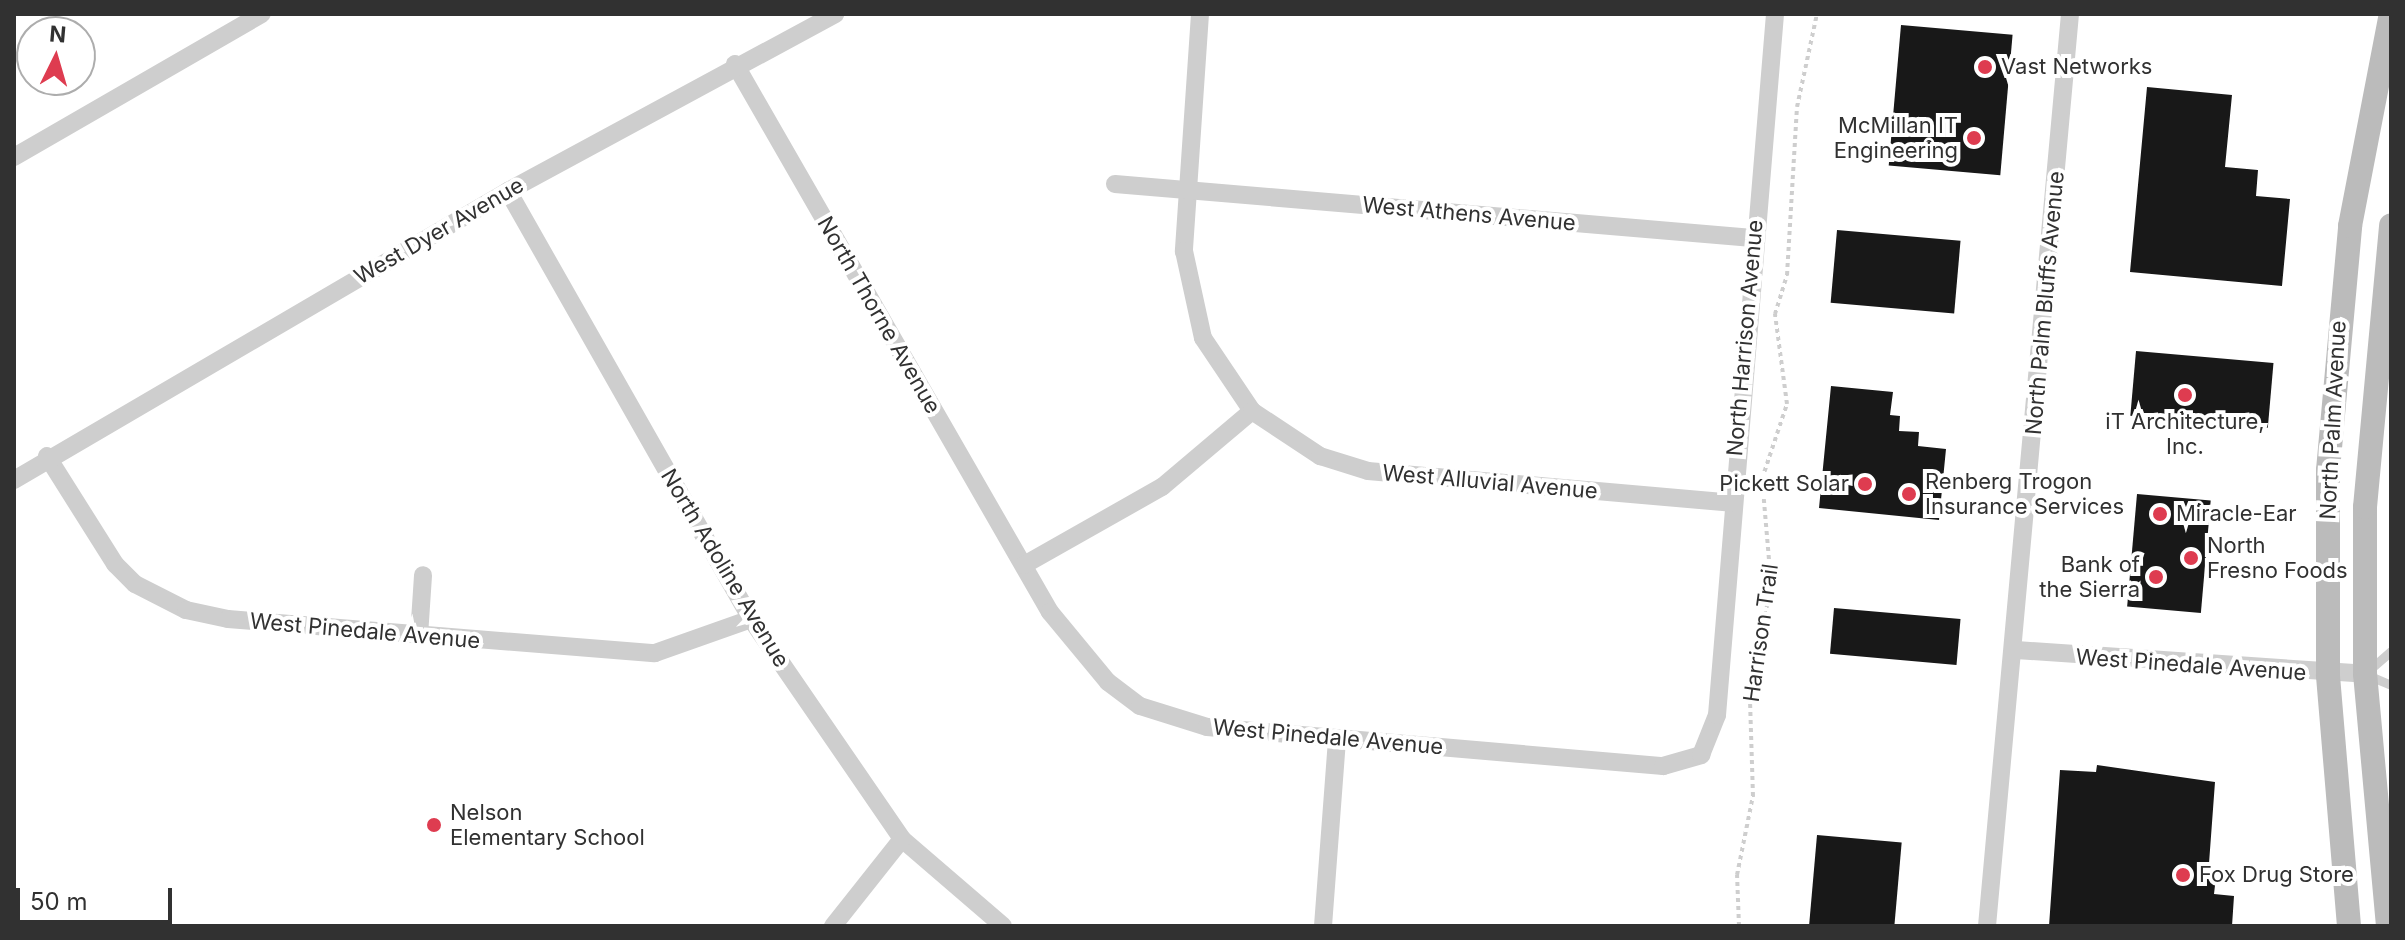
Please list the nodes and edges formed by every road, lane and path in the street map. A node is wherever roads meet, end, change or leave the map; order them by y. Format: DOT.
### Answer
graph roads {
  1 [pos="262,14"];
  2 [pos="835,14"];
  3 [pos="1200,14"];
  4 [pos="1775,14"];
  5 [pos="1817,14"];
  6 [pos="2070,14"];
  7 [pos="2391,14"];
  8 [pos="735,64"];
  9 [pos="14,157"];
  10 [pos="1115,184"];
  11 [pos="1185,190"];
  12 [pos="508,191"];
  13 [pos="2391,225"];
  14 [pos="1753,238"];
  15 [pos="2382,376"];
  16 [pos="1252,411"];
  17 [pos="47,456"];
  18 [pos="14,480"];
  19 [pos="1732,503"];
  20 [pos="1024,565"];
  21 [pos="423,575"];
  22 [pos="751,619"];
  23 [pos="419,636"];
  24 [pos="2016,650"];
  25 [pos="2391,651"];
  26 [pos="2365,674"];
  27 [pos="2328,675"];
  28 [pos="2391,685"];
  29 [pos="1337,739"];
  30 [pos="1701,755"];
  31 [pos="902,839"];
  32 [pos="833,926"];
  33 [pos="1003,926"];
  34 [pos="1323,926"];
  35 [pos="1739,926"];
  36 [pos="1987,926"];
  37 [pos="2349,926"];
  38 [pos="2388,926"];
  1 -- 9 [label="street"];
  2 -- 8 [label="street, West Dyer Avenue"];
  3 -- 11 [label="street"];
  4 -- 14 [label="street, North Harrison Avenue"];
  5 -- 35 [label="path, Harrison Trail"];
  6 -- 24 [label="street, North Palm Bluffs Avenue"];
  7 -- 27 [label="main road, North Palm Avenue"];
  8 -- 12 [label="street, West Dyer Avenue"];
  8 -- 20 [label="street, North Thorne Avenue"];
  10 -- 11 [label="street, West Athens Avenue"];
  11 -- 14 [label="street, West Athens Avenue"];
  11 -- 16 [label="street"];
  12 -- 17 [label="street, West Dyer Avenue"];
  12 -- 22 [label="street, North Adoline Avenue"];
  13 -- 15 [label="main road, North Palm Avenue"];
  14 -- 19 [label="street, North Harrison Avenue"];
  15 -- 26 [label="main road, North Palm Avenue"];
  16 -- 19 [label="street, West Alluvial Avenue"];
  16 -- 20 [label="street"];
  17 -- 18 [label="street, West Dyer Avenue"];
  17 -- 23 [label="street, West Pinedale Avenue"];
  19 -- 30 [label="street, North Harrison Avenue"];
  20 -- 29 [label="street, West Pinedale Avenue"];
  21 -- 23 [label="street"];
  22 -- 23 [label="street, West Pinedale Avenue"];
  22 -- 31 [label="street, North Adoline Avenue"];
  24 -- 27 [label="street, West Pinedale Avenue"];
  24 -- 36 [label="street, North Palm Bluffs Avenue"];
  25 -- 26 [label="lane"];
  26 -- 27 [label="street, West Pinedale Avenue"];
  26 -- 28 [label="lane"];
  26 -- 38 [label="main road, North Palm Avenue"];
  27 -- 37 [label="main road, North Palm Avenue"];
  29 -- 30 [label="street, West Pinedale Avenue"];
  29 -- 34 [label="street"];
  31 -- 32 [label="street"];
  31 -- 33 [label="street, North Adoline Avenue"];
}
